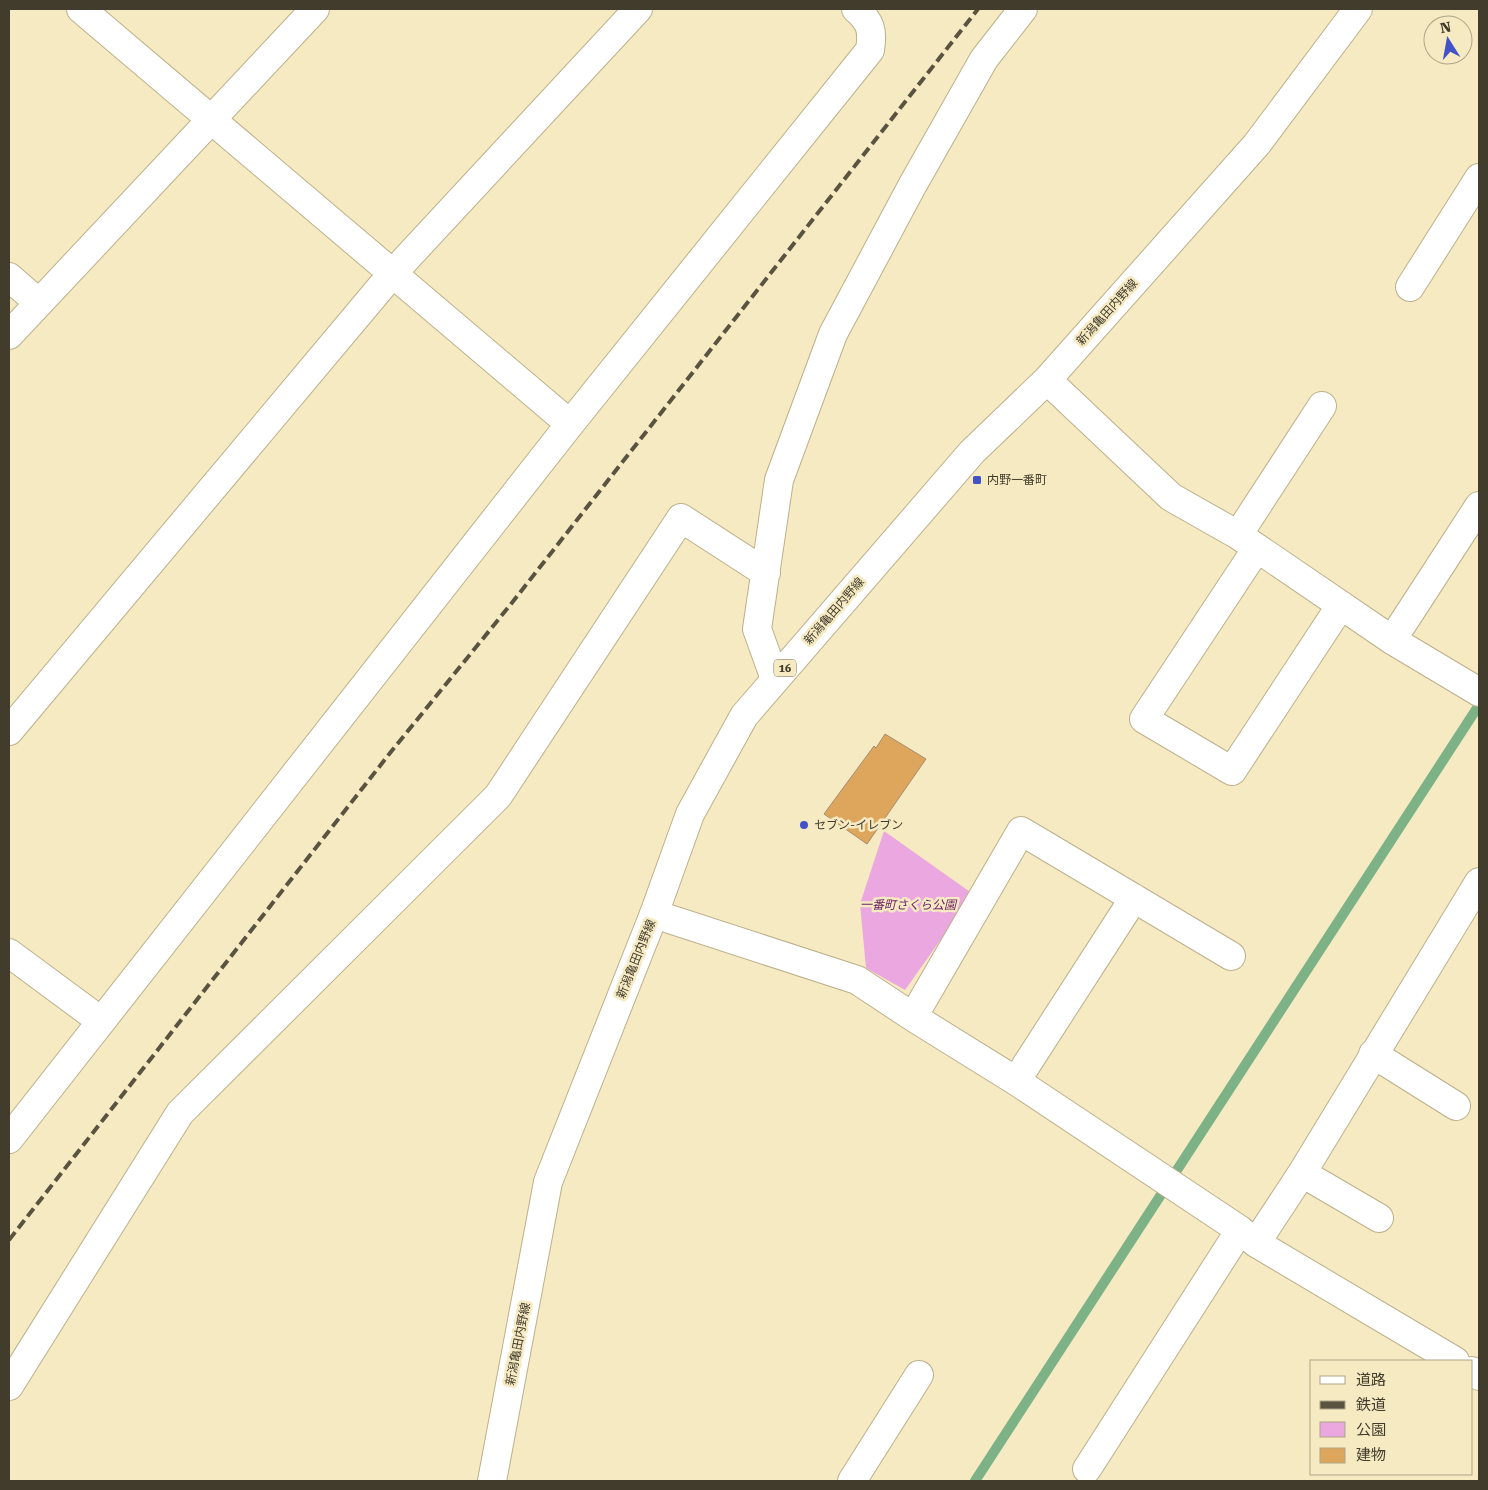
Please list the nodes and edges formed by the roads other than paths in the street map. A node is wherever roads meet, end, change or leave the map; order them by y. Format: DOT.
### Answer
graph roads {
  1 [pos="81,9"];
  2 [pos="315,9"];
  3 [pos="638,9"];
  4 [pos="856,9"];
  5 [pos="1022,9"];
  6 [pos="1358,9"];
  7 [pos="212,120"];
  8 [pos="1479,178"];
  9 [pos="392,274"];
  10 [pos="9,277"];
  11 [pos="1410,288"];
  12 [pos="39,303"];
  13 [pos="9,335"];
  14 [pos="1047,380"];
  15 [pos="1322,406"];
  16 [pos="570,424"];
  17 [pos="1479,506"];
  18 [pos="1247,541"];
  19 [pos="766,573"];
  20 [pos="1341,605"];
  21 [pos="1392,640"];
  22 [pos="775,680"];
  23 [pos="1479,692"];
  24 [pos="9,731"];
  25 [pos="1479,882"];
  26 [pos="1134,898"];
  27 [pos="654,914"];
  28 [pos="9,953"];
  29 [pos="1232,956"];
  30 [pos="913,1017"];
  31 [pos="101,1021"];
  32 [pos="1373,1054"];
  33 [pos="1016,1081"];
  34 [pos="1456,1106"];
  35 [pos="9,1139"];
  36 [pos="1302,1173"];
  37 [pos="1379,1218"];
  38 [pos="1248,1237"];
  39 [pos="1453,1360"];
  40 [pos="920,1375"];
  41 [pos="9,1386"];
  42 [pos="1087,1469"];
  43 [pos="492,1481"];
  44 [pos="852,1481"];
  1 -- 7 [label="street"];
  2 -- 7 [label="street"];
  3 -- 9 [label="street"];
  4 -- 16 [label="street"];
  5 -- 19 [label="street"];
  6 -- 14 [label="street, 新潟亀田内野線 / 16"];
  7 -- 9 [label="street"];
  7 -- 12 [label="street"];
  8 -- 11 [label="street"];
  9 -- 16 [label="street"];
  9 -- 24 [label="street"];
  10 -- 12 [label="street"];
  12 -- 13 [label="street"];
  14 -- 18 [label="street"];
  14 -- 22 [label="street, 新潟亀田内野線 / 16"];
  15 -- 18 [label="street"];
  16 -- 31 [label="street"];
  17 -- 21 [label="street"];
  18 -- 20 [label="street"];
  18 -- 20 [label="street"];
  19 -- 22 [label="street"];
  19 -- 41 [label="street"];
  20 -- 21 [label="street"];
  21 -- 23 [label="street"];
  22 -- 27 [label="street, 新潟亀田内野線 / 16"];
  25 -- 32 [label="street"];
  26 -- 29 [label="street"];
  26 -- 30 [label="street"];
  26 -- 33 [label="street"];
  27 -- 30 [label="street"];
  27 -- 43 [label="street, 新潟亀田内野線 / 16"];
  28 -- 31 [label="street"];
  30 -- 33 [label="street"];
  31 -- 35 [label="street"];
  32 -- 34 [label="street"];
  32 -- 36 [label="street"];
  33 -- 38 [label="street"];
  36 -- 37 [label="street"];
  36 -- 38 [label="street"];
  38 -- 39 [label="street"];
  38 -- 42 [label="street"];
  40 -- 44 [label="street"];
}
